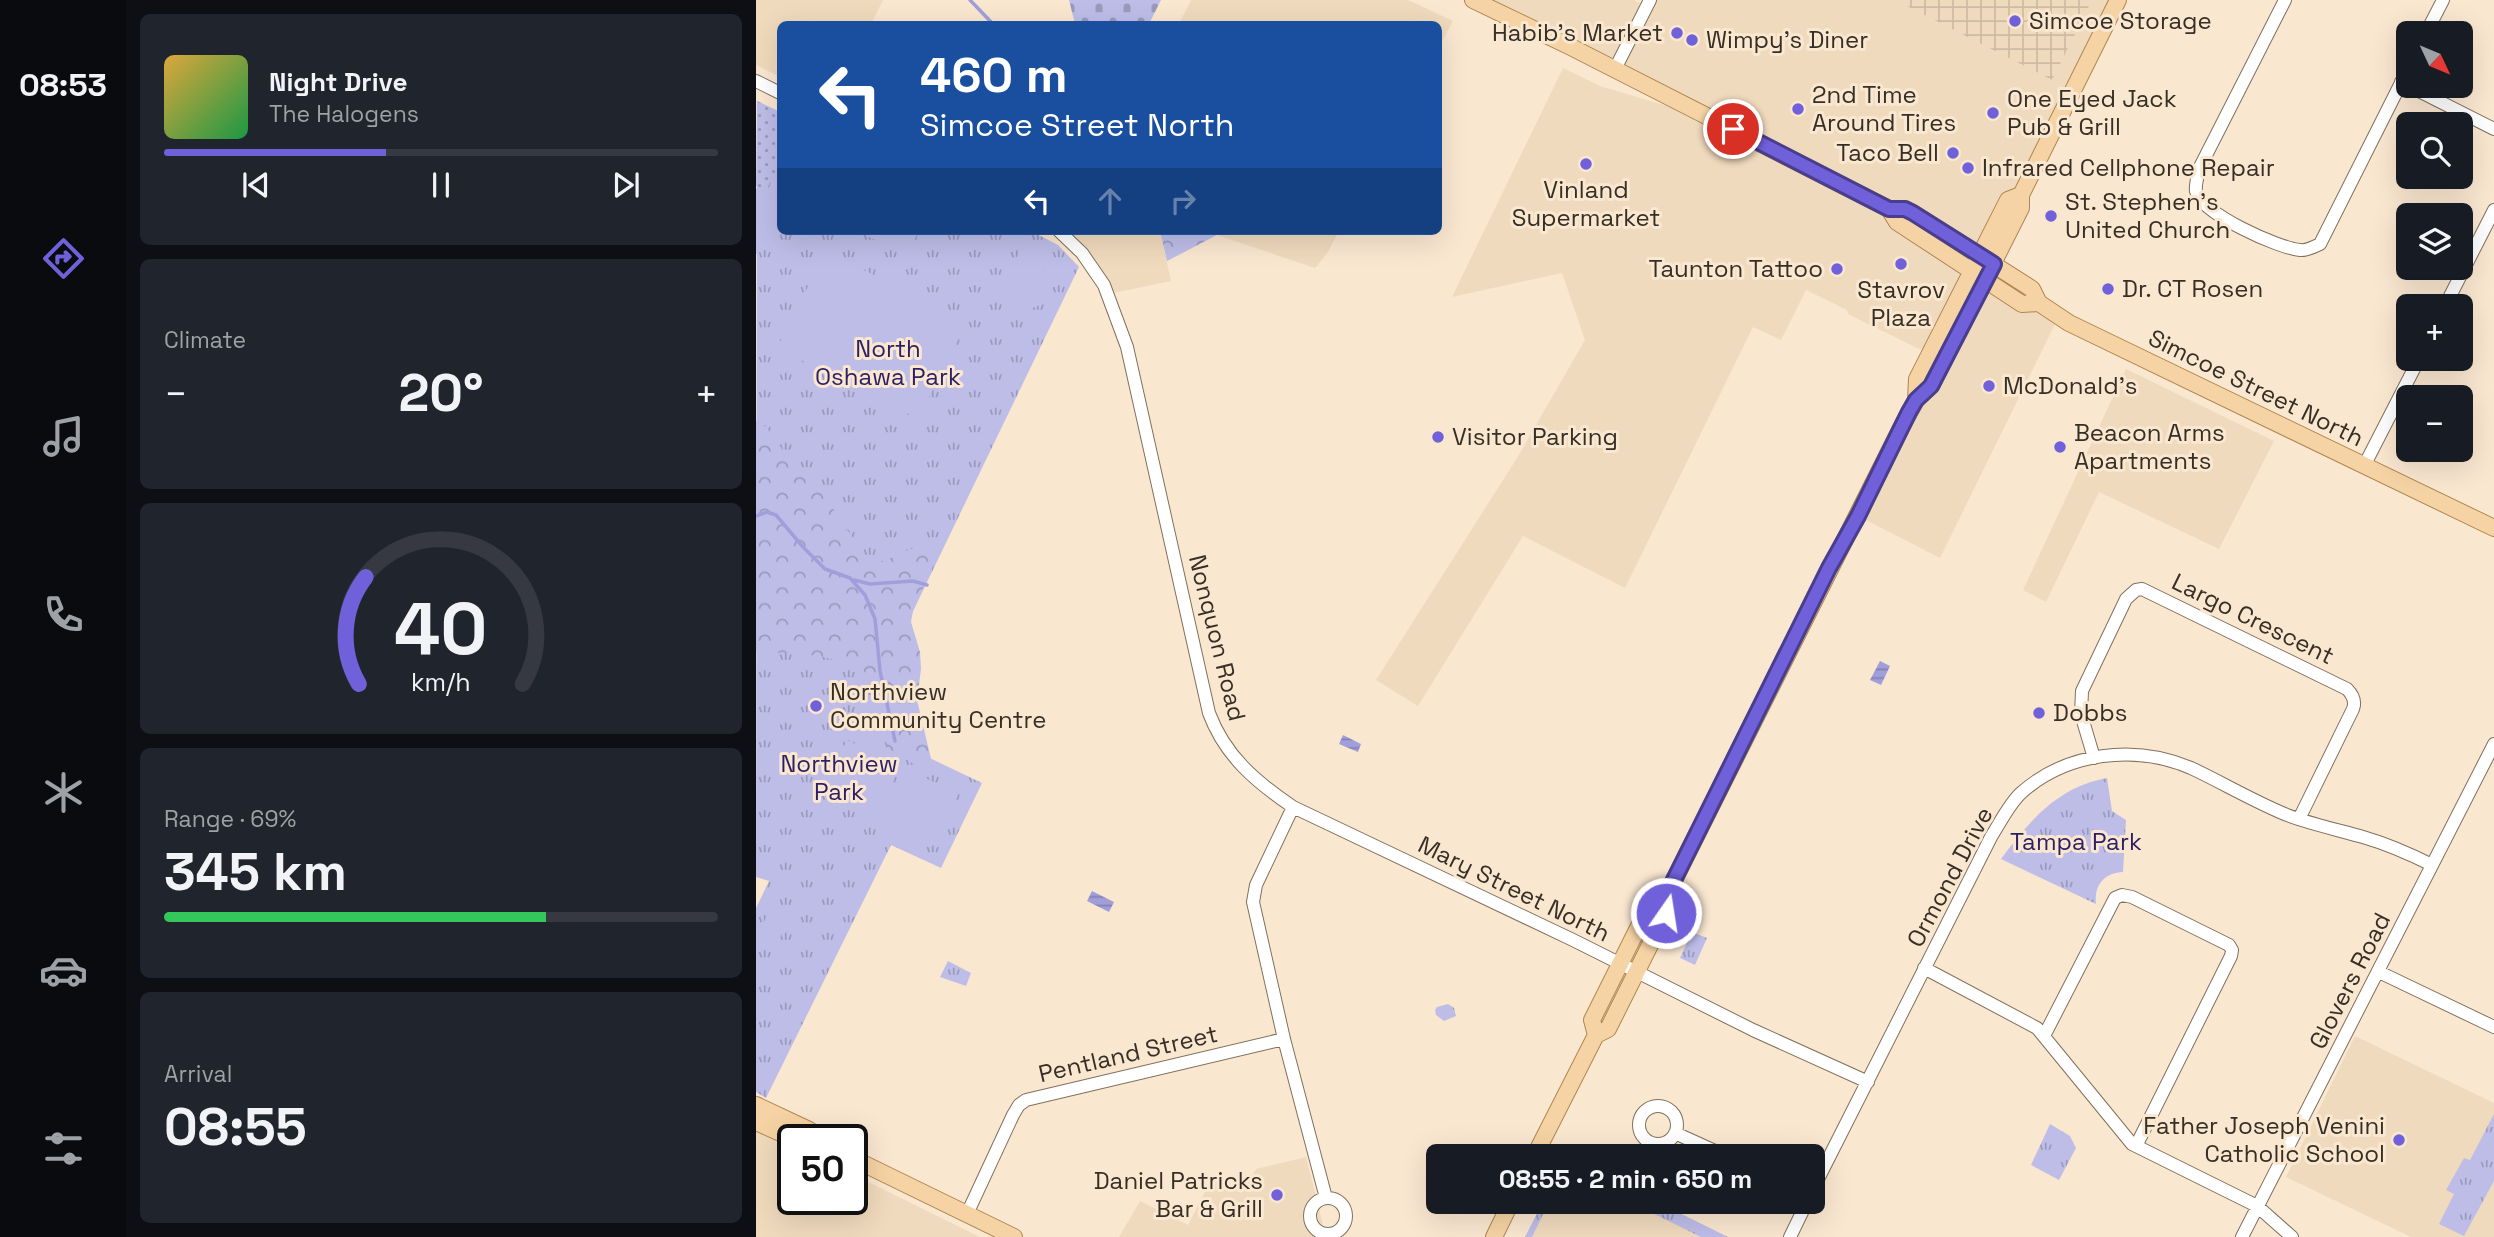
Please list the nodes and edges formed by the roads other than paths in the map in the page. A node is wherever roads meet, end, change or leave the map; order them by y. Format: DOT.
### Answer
graph roads {
  1 [pos="1650,0"];
  2 [pos="2118,0"];
  3 [pos="2285,0"];
  4 [pos="2443,0"];
  5 [pos="1484,2"];
  6 [pos="2432,21"];
  7 [pos="1615,69"];
  8 [pos="756,81"];
  9 [pos="777,92"];
  10 [pos="2396,92"];
  11 [pos="2432,98"];
  12 [pos="2494,130"];
  13 [pos="1889,209"];
  14 [pos="2494,210"];
  15 [pos="1063,235"];
  16 [pos="1987,259"];
  17 [pos="1971,270"];
  18 [pos="1985,280"];
  19 [pos="2451,294"];
  20 [pos="2039,303"];
  21 [pos="2412,371"];
  22 [pos="1916,400"];
  23 [pos="2364,466"];
  24 [pos="2494,528"];
  25 [pos="2494,744"];
  26 [pos="2094,758"];
  27 [pos="1293,807"];
  28 [pos="2299,819"];
  29 [pos="2432,865"];
  30 [pos="1664,900"];
  31 [pos="1620,964"];
  32 [pos="1924,968"];
  33 [pos="1637,972"];
  34 [pos="2379,972"];
  35 [pos="2494,1027"];
  36 [pos="1596,1035"];
  37 [pos="2044,1036"];
  38 [pos="1284,1039"];
  39 [pos="1868,1082"];
  40 [pos="756,1105"];
  41 [pos="756,1122"];
  42 [pos="796,1124"];
  43 [pos="777,1132"];
  44 [pos="1675,1133"];
  45 [pos="1541,1144"];
  46 [pos="1699,1144"];
  47 [pos="2136,1146"];
  48 [pos="868,1166"];
  49 [pos="1825,1166"];
  50 [pos="1326,1198"];
  51 [pos="2257,1206"];
  52 [pos="967,1214"];
  53 [pos="1505,1214"];
  54 [pos="1801,1214"];
  55 [pos="1014,1237"];
  56 [pos="1494,1237"];
  57 [pos="1790,1237"];
  58 [pos="2242,1237"];
  59 [pos="2292,1237"];
  1 -- 7 [label="street"];
  2 -- 16 [label="main road"];
  3 -- 10 [label="street"];
  4 -- 6 [label="street"];
  5 -- 7 [label="main road, Simcoe Street North"];
  7 -- 13 [label="main road, Simcoe Street North"];
  8 -- 9 [label="street"];
  11 -- 12 [label="street"];
  13 -- 16 [label="main road, Simcoe Street North"];
  13 -- 17 [label="main road, Simcoe Street North"];
  14 -- 19 [label="street"];
  15 -- 27 [label="street, Nonquon Road"];
  16 -- 17 [label="main road"];
  16 -- 18 [label="main road"];
  16 -- 20 [label="main road, Simcoe Street North"];
  17 -- 18 [label="main road, Simcoe Street North"];
  17 -- 22 [label="main road"];
  18 -- 20 [label="main road, Simcoe Street North"];
  18 -- 22 [label="main road"];
  20 -- 23 [label="main road, Simcoe Street North"];
  21 -- 23 [label="street"];
  22 -- 30 [label="main road"];
  23 -- 24 [label="main road, Simcoe Street North"];
  25 -- 29 [label="street, Glovers Road"];
  26 -- 28 [label="street, Ormond Drive"];
  26 -- 28 [label="street, Largo Crescent"];
  26 -- 32 [label="street, Ormond Drive"];
  27 -- 31 [label="street, Mary Street North"];
  27 -- 38 [label="street"];
  28 -- 29 [label="street, Ormond Drive"];
  29 -- 34 [label="street, Glovers Road"];
  30 -- 31 [label="main road"];
  30 -- 33 [label="main road"];
  31 -- 33 [label="street, Mary Street North"];
  31 -- 36 [label="main road"];
  32 -- 37 [label="street"];
  32 -- 39 [label="street, Ormond Drive"];
  33 -- 36 [label="main road"];
  33 -- 39 [label="street, Mary Street North"];
  34 -- 35 [label="street"];
  34 -- 51 [label="street, Glovers Road"];
  36 -- 45 [label="main road"];
  37 -- 47 [label="street"];
  37 -- 47 [label="street"];
  38 -- 50 [label="street"];
  38 -- 52 [label="street, Pentland Street"];
  39 -- 49 [label="street, Ormond Drive"];
  40 -- 42 [label="main road"];
  41 -- 43 [label="main road"];
  44 -- 46 [label="street"];
  47 -- 51 [label="street"];
  48 -- 52 [label="main road"];
  51 -- 58 [label="street, Glovers Road"];
  51 -- 59 [label="street"];
  52 -- 55 [label="main road"];
  53 -- 56 [label="main road"];
  54 -- 57 [label="street"];
}
